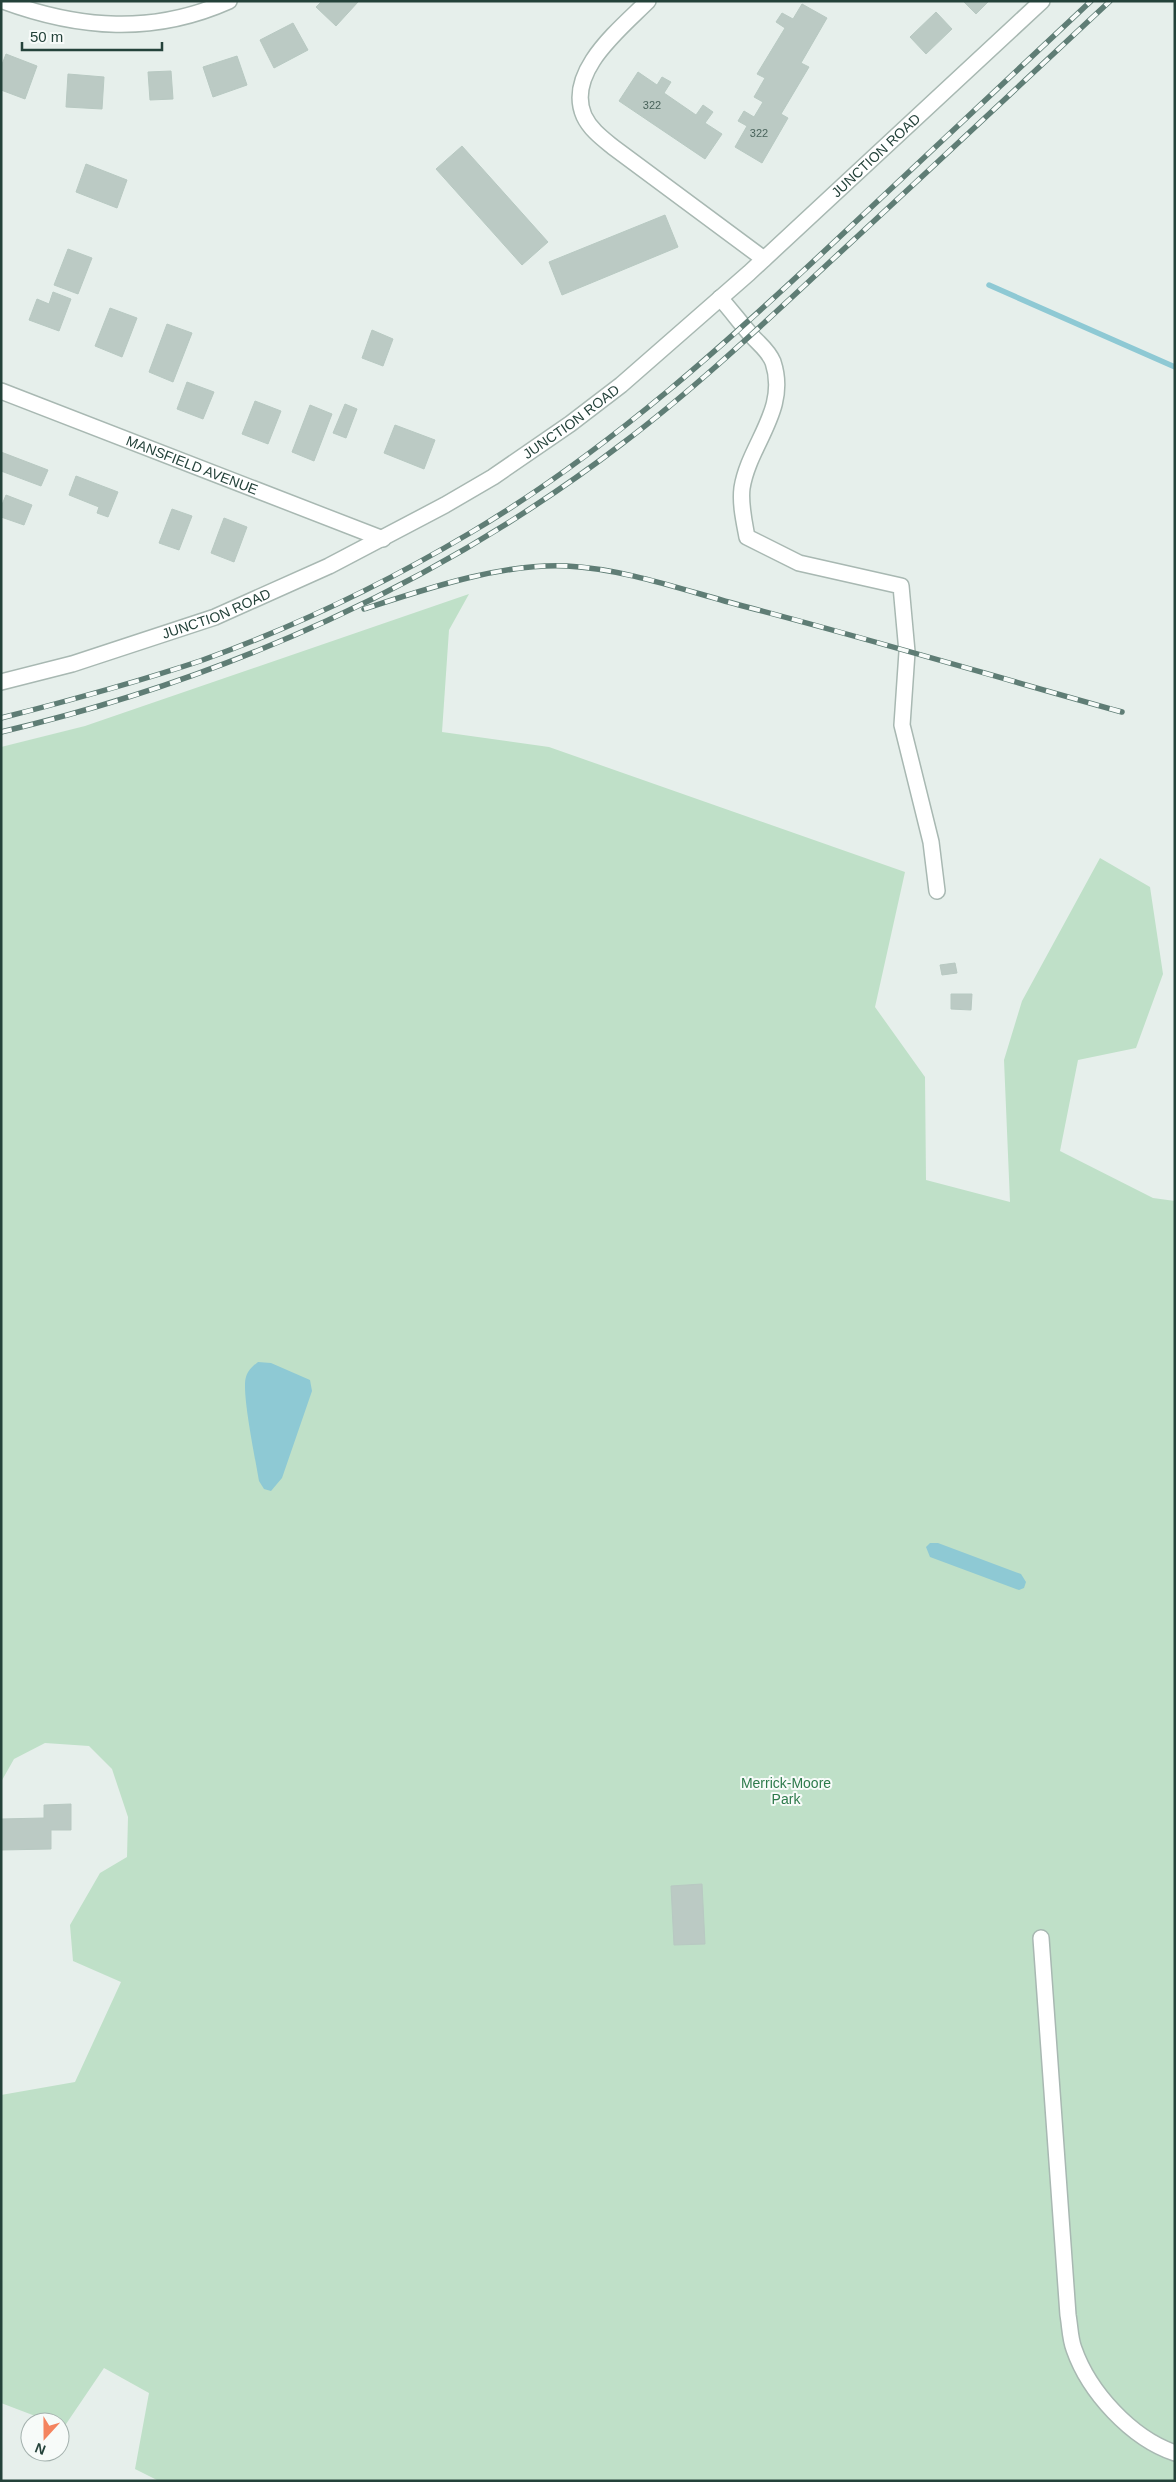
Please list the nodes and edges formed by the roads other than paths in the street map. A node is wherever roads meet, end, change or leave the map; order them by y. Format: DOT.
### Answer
graph roads {
  1 [pos="3,1"];
  2 [pos="229,1"];
  3 [pos="648,1"];
  4 [pos="1042,1"];
  5 [pos="764,259"];
  6 [pos="720,298"];
  7 [pos="1,391"];
  8 [pos="383,538"];
  9 [pos="1,682"];
  10 [pos="938,891"];
  11 [pos="1041,1938"];
  12 [pos="1175,2453"];
  1 -- 2 [label="street"];
  3 -- 5 [label="street"];
  4 -- 5 [label="street, JUNCTION ROAD"];
  5 -- 6 [label="street, JUNCTION ROAD"];
  6 -- 8 [label="street, JUNCTION ROAD"];
  6 -- 10 [label="street"];
  7 -- 8 [label="street, MANSFIELD AVENUE"];
  8 -- 9 [label="street, JUNCTION ROAD"];
  11 -- 12 [label="street"];
}
